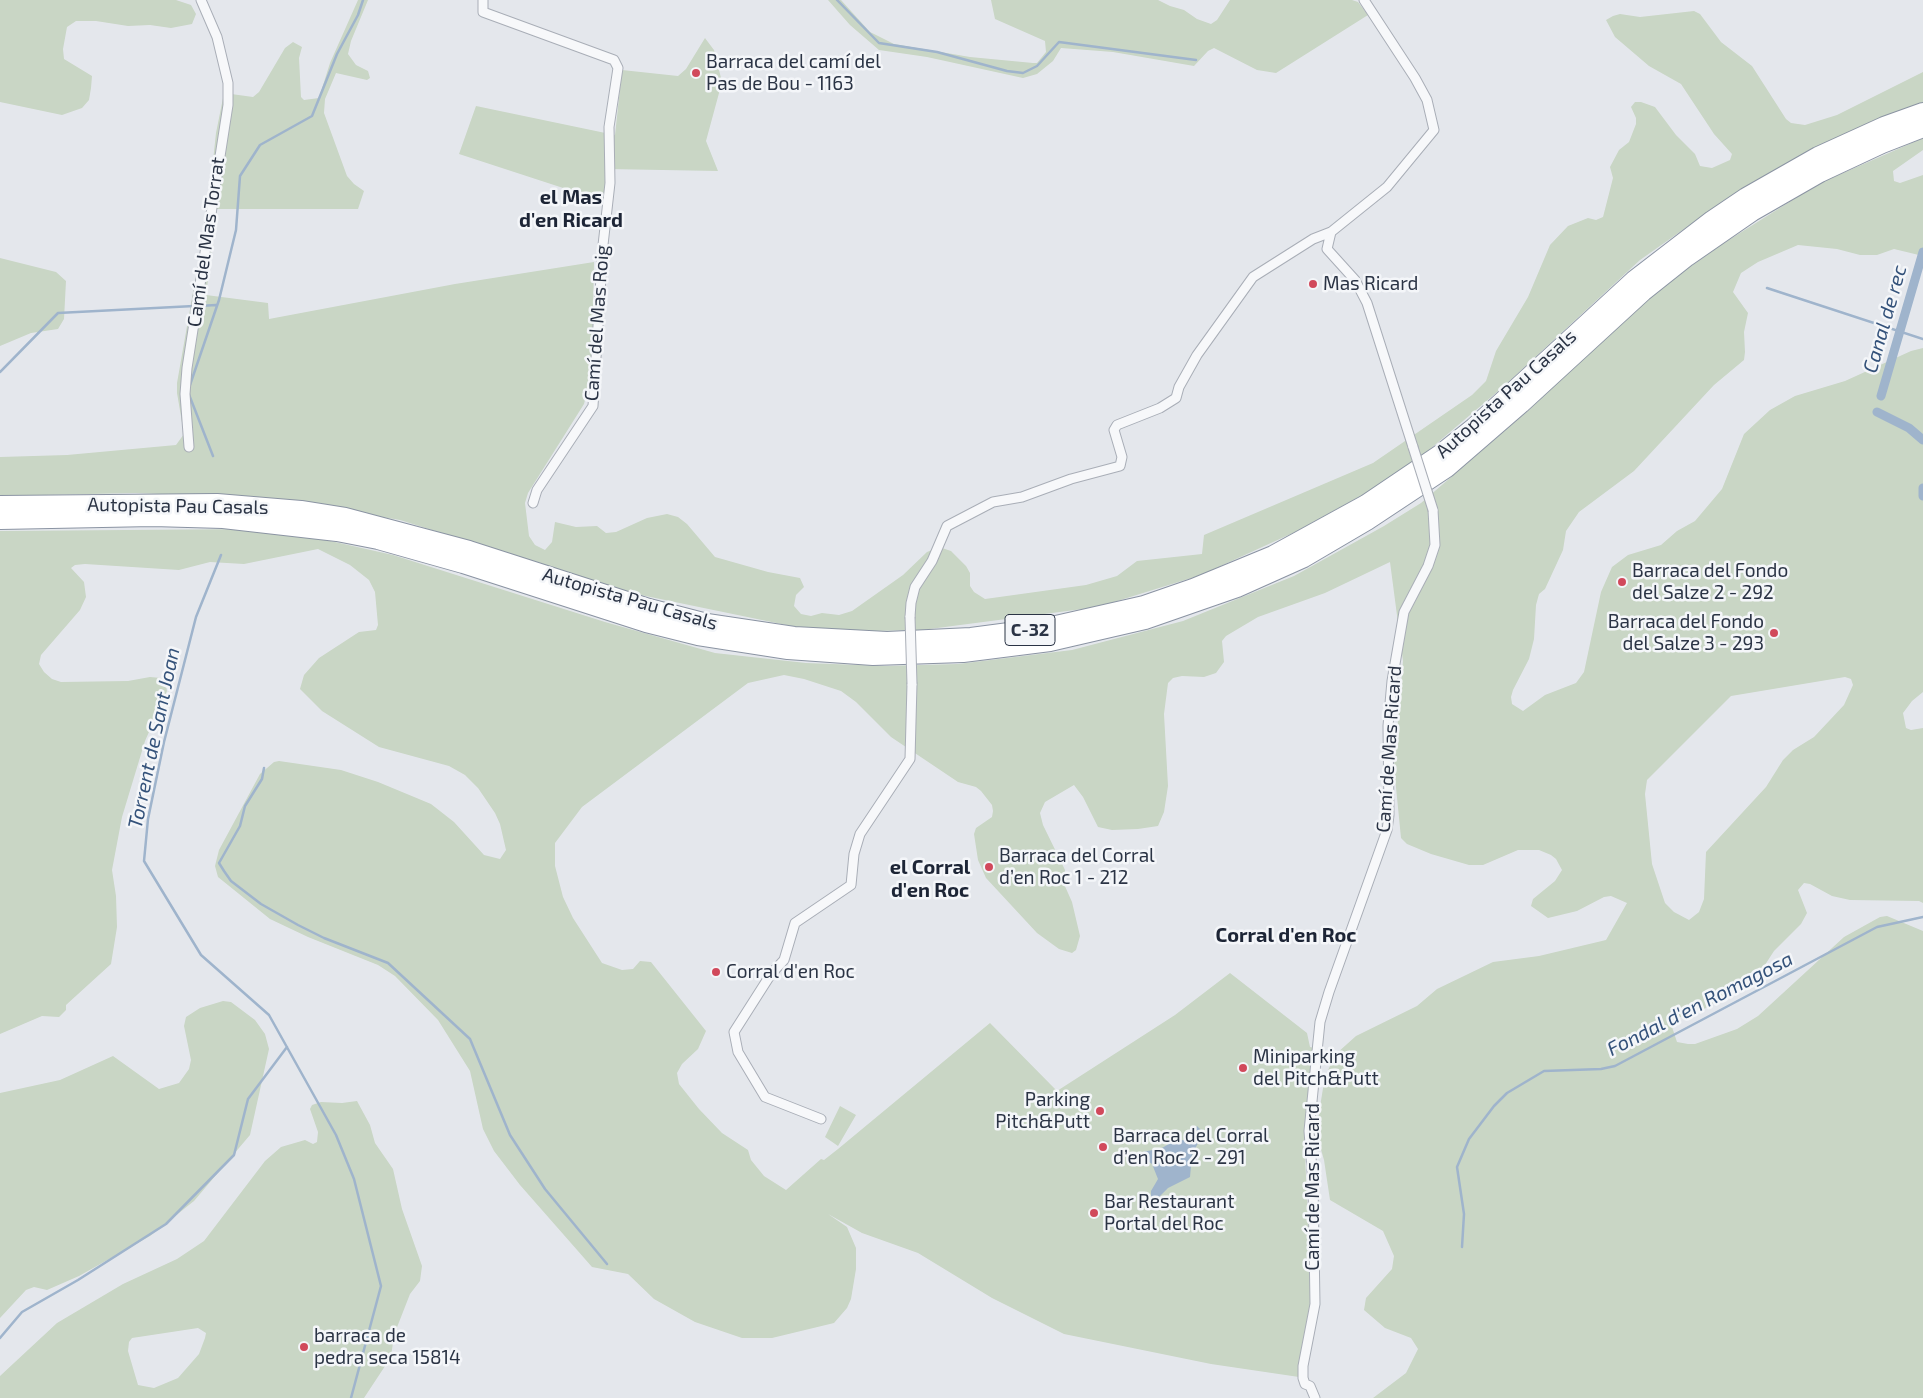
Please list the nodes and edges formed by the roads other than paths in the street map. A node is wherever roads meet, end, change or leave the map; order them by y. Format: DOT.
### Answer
graph roads {
  1 [pos="200,0"];
  2 [pos="483,0"];
  3 [pos="1364,0"];
  4 [pos="1923,112"];
  5 [pos="1923,128"];
  6 [pos="1332,232"];
  7 [pos="189,447"];
  8 [pos="533,503"];
  9 [pos="0,505"];
  10 [pos="0,520"];
  11 [pos="821,1119"];
  12 [pos="1314,1398"];
  1 -- 7 [label="street, Camí del Mas Torrat"];
  2 -- 8 [label="street, Camí del Mas Roig"];
  3 -- 6 [label="street"];
  4 -- 9 [label="highway, Autopista Pau Casals / C-32"];
  5 -- 10 [label="highway, Autopista Pau Casals / C-32"];
  6 -- 11 [label="street, bridge"];
  6 -- 12 [label="street, Camí de Mas Ricard, bridge"];
}
